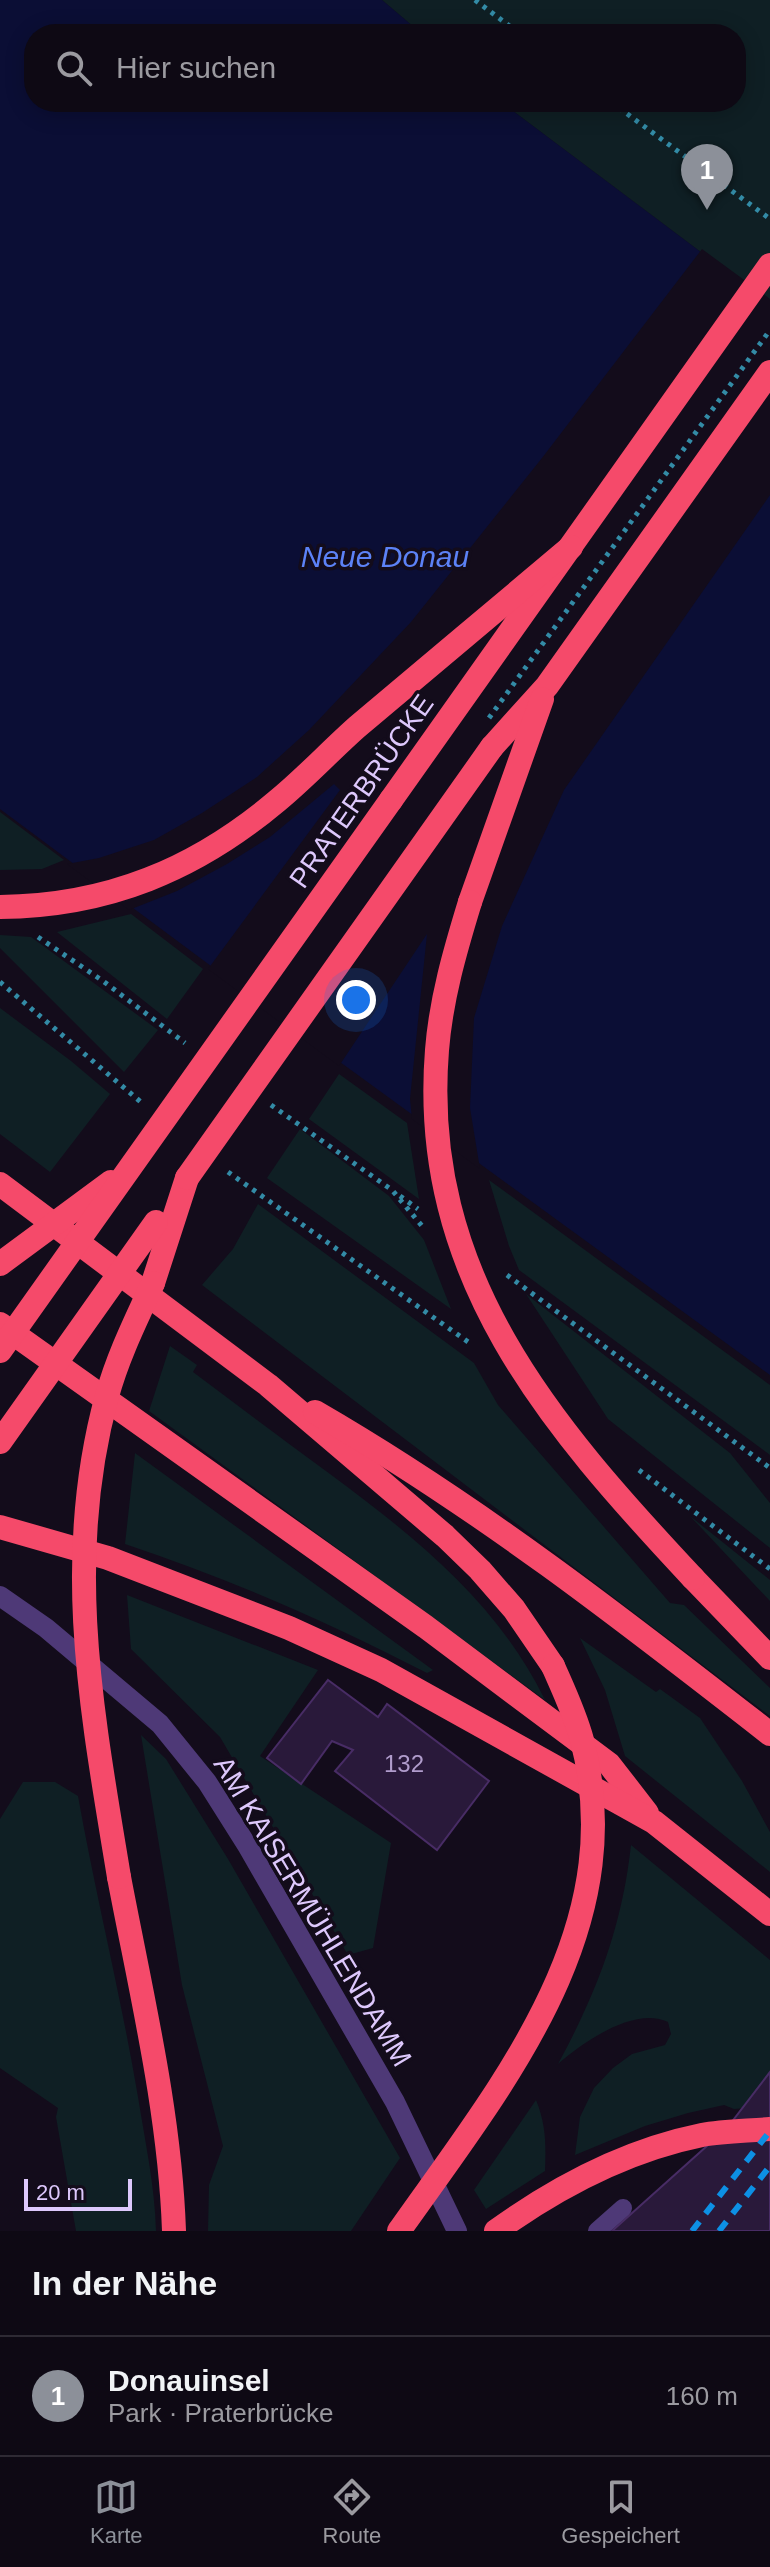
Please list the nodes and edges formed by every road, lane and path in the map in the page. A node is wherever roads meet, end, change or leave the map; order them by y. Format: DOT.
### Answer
graph roads {
  1 [pos="475,0"];
  2 [pos="507,24"];
  3 [pos="625,112"];
  4 [pos="770,219"];
  5 [pos="770,265"];
  6 [pos="770,372"];
  7 [pos="571,547"];
  8 [pos="547,686"];
  9 [pos="0,907"];
  10 [pos="33,933"];
  11 [pos="0,982"];
  12 [pos="186,1044"];
  13 [pos="270,1105"];
  14 [pos="152,1112"];
  15 [pos="221,1167"];
  16 [pos="129,1169"];
  17 [pos="187,1178"];
  18 [pos="0,1184"];
  19 [pos="392,1190"];
  20 [pos="430,1218"];
  21 [pos="430,1235"];
  22 [pos="0,1264"];
  23 [pos="506,1274"];
  24 [pos="0,1324"];
  25 [pos="473,1335"];
  26 [pos="0,1351"];
  27 [pos="268,1385"];
  28 [pos="0,1442"];
  29 [pos="770,1468"];
  30 [pos="0,1527"];
  31 [pos="0,1596"];
  32 [pos="770,1658"];
  33 [pos="770,1734"];
  34 [pos="654,1822"];
  35 [pos="770,1914"];
  36 [pos="770,2129"];
  37 [pos="623,2208"];
  38 [pos="174,2231"];
  39 [pos="399,2231"];
  40 [pos="457,2231"];
  41 [pos="496,2231"];
  42 [pos="597,2231"];
  1 -- 2 [label="path"];
  3 -- 4 [label="path"];
  5 -- 7 [label="highway, PRATERBRÜCKE"];
  6 -- 8 [label="highway"];
  7 -- 9 [label="highway"];
  7 -- 16 [label="highway, PRATERBRÜCKE, bridge"];
  8 -- 17 [label="highway, bridge"];
  8 -- 32 [label="highway, bridge"];
  10 -- 12 [label="path"];
  11 -- 14 [label="path"];
  13 -- 19 [label="path"];
  15 -- 25 [label="path"];
  16 -- 22 [label="highway, bridge"];
  16 -- 26 [label="highway, PRATERBRÜCKE, bridge"];
  17 -- 28 [label="highway, bridge"];
  17 -- 38 [label="highway, bridge"];
  18 -- 27 [label="highway"];
  19 -- 20 [label="path"];
  19 -- 21 [label="path"];
  23 -- 29 [label="path"];
  24 -- 34 [label="highway"];
  27 -- 33 [label="highway"];
  27 -- 39 [label="highway, bridge"];
  30 -- 34 [label="highway"];
  31 -- 40 [label="street, AM KAISERMÜHLENDAMM"];
  34 -- 35 [label="highway"];
  36 -- 41 [label="highway"];
  37 -- 42 [label="lane"];
}
